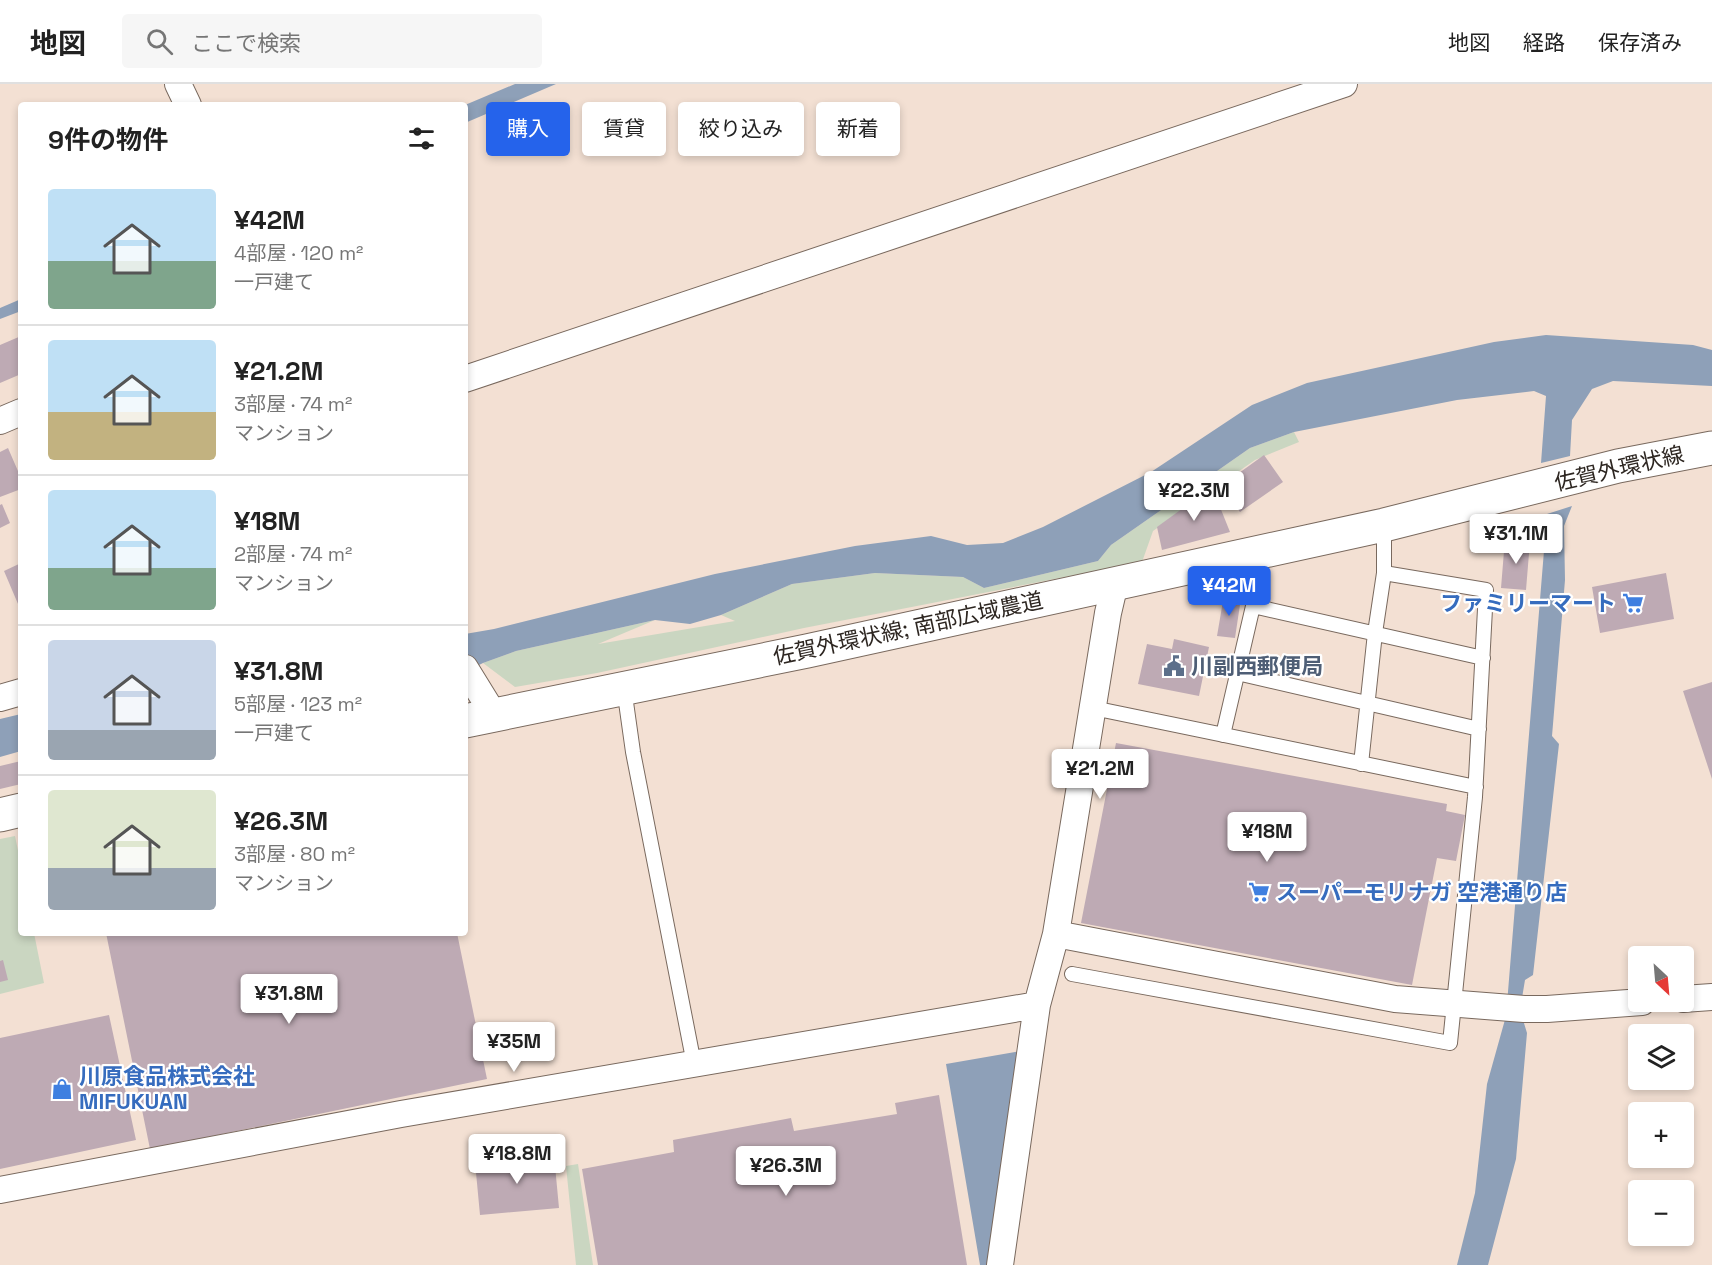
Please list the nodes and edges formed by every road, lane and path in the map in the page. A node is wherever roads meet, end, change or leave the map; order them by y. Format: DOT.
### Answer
graph roads {
  1 [pos="178,84"];
  2 [pos="1344,84"];
  3 [pos="187,102"];
  4 [pos="468,378"];
  5 [pos="1712,448"];
  6 [pos="1384,525"];
  7 [pos="1351,532"];
  8 [pos="1384,573"];
  9 [pos="1115,583"];
  10 [pos="1376,633"];
  11 [pos="1483,658"];
  12 [pos="1238,673"];
  13 [pos="468,674"];
  14 [pos="624,688"];
  15 [pos="18,693"];
  16 [pos="0,698"];
  17 [pos="1368,704"];
  18 [pos="1093,708"];
  19 [pos="480,718"];
  20 [pos="1479,729"];
  21 [pos="1223,735"];
  22 [pos="1361,764"];
  23 [pos="1476,787"];
  24 [pos="18,811"];
  25 [pos="0,815"];
  26 [pos="1056,934"];
  27 [pos="1072,974"];
  28 [pos="1712,997"];
  29 [pos="1694,998"];
  30 [pos="1628,1003"];
  31 [pos="1037,1005"];
  32 [pos="1455,1005"];
  33 [pos="694,1064"];
  34 [pos="0,1190"];
  35 [pos="1000,1265"];
  1 -- 3 [label="street"];
  2 -- 4 [label="street"];
  5 -- 6 [label="main road, 佐賀外環状線"];
  6 -- 7 [label="main road, 佐賀外環状線"];
  6 -- 8 [label="lane"];
  7 -- 9 [label="main road, 佐賀外環状線; 南部広域農道"];
  8 -- 10 [label="lane"];
  8 -- 11 [label="lane"];
  9 -- 14 [label="main road, 佐賀外環状線; 南部広域農道"];
  9 -- 18 [label="street"];
  10 -- 11 [label="lane"];
  10 -- 12 [label="lane"];
  10 -- 17 [label="lane"];
  11 -- 20 [label="lane"];
  12 -- 17 [label="lane"];
  12 -- 21 [label="lane"];
  13 -- 19 [label="street"];
  14 -- 19 [label="main road, 佐賀外環状線; 南部広域農道"];
  14 -- 33 [label="lane"];
  15 -- 16 [label="street"];
  17 -- 20 [label="lane"];
  17 -- 22 [label="lane"];
  18 -- 21 [label="lane"];
  18 -- 26 [label="street"];
  20 -- 23 [label="lane"];
  21 -- 22 [label="lane"];
  22 -- 23 [label="lane"];
  23 -- 32 [label="lane"];
  24 -- 25 [label="main road"];
  26 -- 31 [label="street"];
  26 -- 32 [label="street"];
  27 -- 32 [label="lane"];
  28 -- 29 [label="street"];
  30 -- 32 [label="street"];
  31 -- 33 [label="street"];
  31 -- 35 [label="street"];
  33 -- 34 [label="street"];
}
